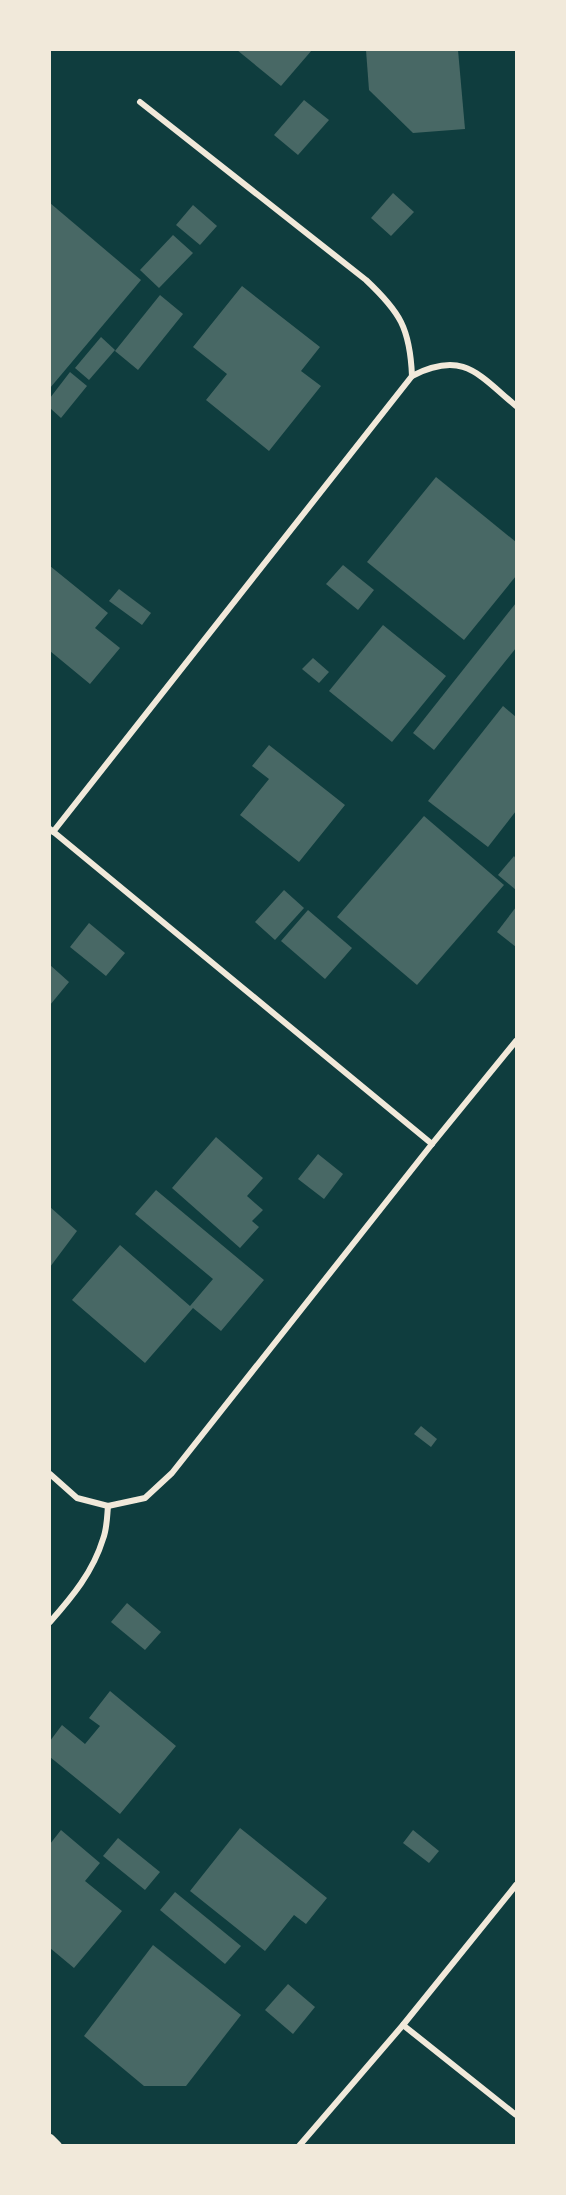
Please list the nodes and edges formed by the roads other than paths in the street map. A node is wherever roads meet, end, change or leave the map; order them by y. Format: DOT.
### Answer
graph roads {
  1 [pos="140,102"];
  2 [pos="412,376"];
  3 [pos="516,406"];
  4 [pos="51,831"];
  5 [pos="516,1041"];
  6 [pos="432,1144"];
  7 [pos="50,1474"];
  8 [pos="108,1506"];
  9 [pos="50,1622"];
  10 [pos="516,1885"];
  11 [pos="403,2025"];
  12 [pos="516,2115"];
  13 [pos="50,2139"];
  14 [pos="57,2145"];
  15 [pos="299,2145"];
  1 -- 2 [label="street"];
  2 -- 3 [label="street"];
  2 -- 4 [label="street"];
  4 -- 6 [label="street"];
  5 -- 6 [label="street"];
  6 -- 8 [label="street"];
  7 -- 8 [label="street"];
  8 -- 9 [label="street"];
  10 -- 11 [label="street"];
  11 -- 12 [label="street"];
  11 -- 15 [label="street"];
  13 -- 14 [label="street"];
}
